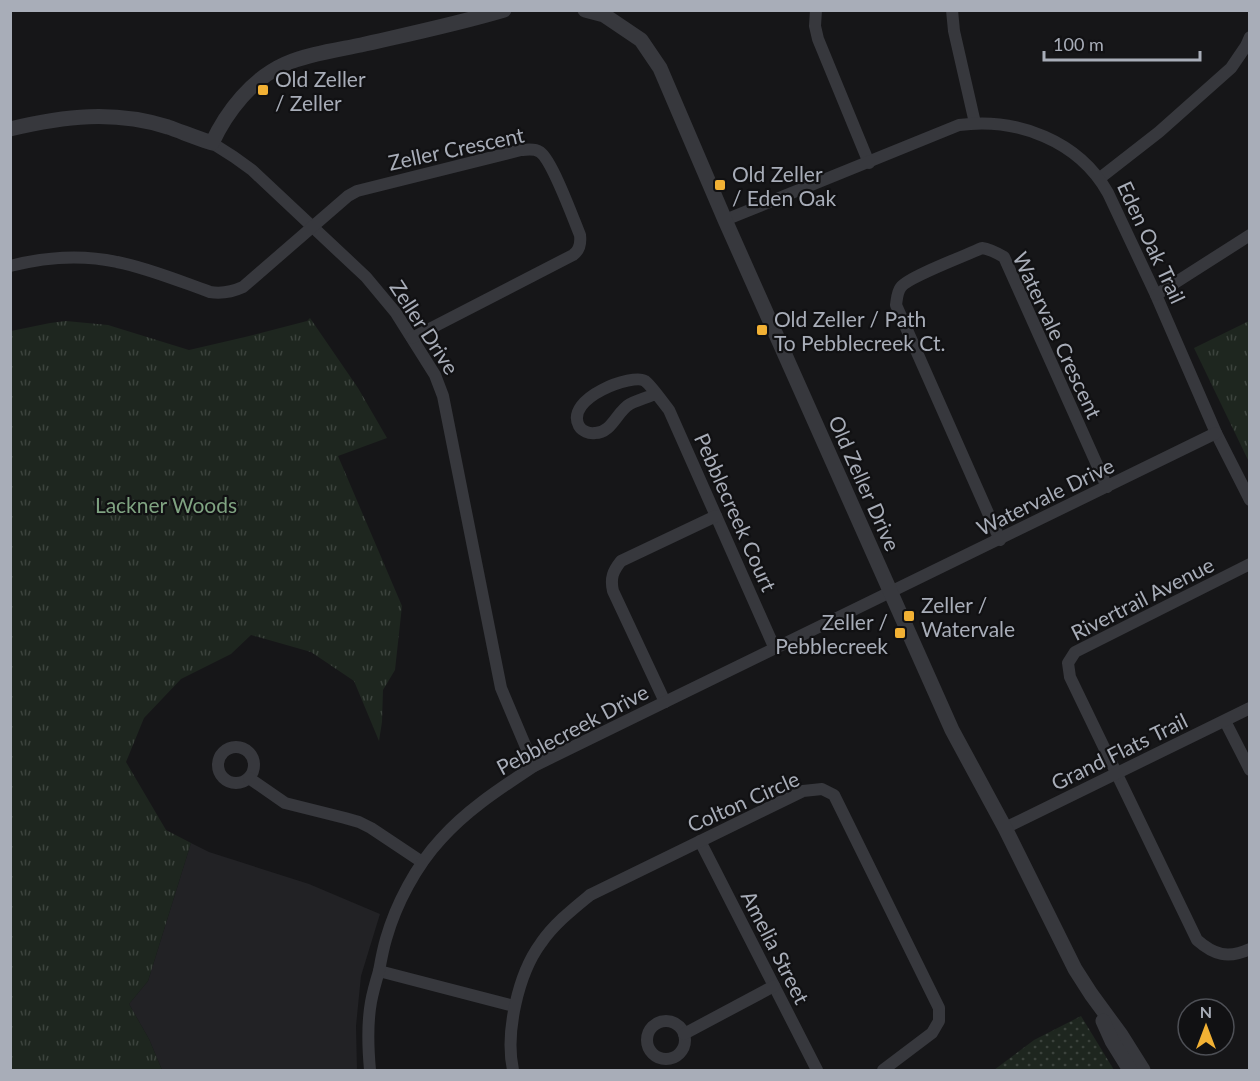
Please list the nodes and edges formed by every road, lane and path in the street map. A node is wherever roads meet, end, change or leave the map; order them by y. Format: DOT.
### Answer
graph roads {
  1 [pos="504,10"];
  2 [pos="585,10"];
  3 [pos="816,10"];
  4 [pos="952,10"];
  5 [pos="472,15"];
  6 [pos="1250,37"];
  7 [pos="975,123"];
  8 [pos="10,129"];
  9 [pos="212,144"];
  10 [pos="869,163"];
  11 [pos="1100,178"];
  12 [pos="725,220"];
  13 [pos="313,227"];
  14 [pos="1250,235"];
  15 [pos="10,266"];
  16 [pos="1156,295"];
  17 [pos="412,338"];
  18 [pos="656,394"];
  19 [pos="1216,433"];
  20 [pos="1107,487"];
  21 [pos="1250,500"];
  22 [pos="716,516"];
  23 [pos="1000,540"];
  24 [pos="1250,564"];
  25 [pos="891,593"];
  26 [pos="775,649"];
  27 [pos="665,702"];
  28 [pos="1250,708"];
  29 [pos="1225,721"];
  30 [pos="534,766"];
  31 [pos="1250,770"];
  32 [pos="1116,774"];
  33 [pos="249,778"];
  34 [pos="1005,828"];
  35 [pos="700,841"];
  36 [pos="422,862"];
  37 [pos="1250,949"];
  38 [pos="379,971"];
  39 [pos="774,986"];
  40 [pos="1091,994"];
  41 [pos="514,1006"];
  42 [pos="684,1034"];
  43 [pos="370,1071"];
  44 [pos="513,1071"];
  45 [pos="817,1071"];
  46 [pos="883,1071"];
  47 [pos="1130,1071"];
  48 [pos="1143,1071"];
  1 -- 5 [label="street"];
  2 -- 12 [label="street, Old Zeller Drive"];
  3 -- 10 [label="street"];
  4 -- 7 [label="street"];
  5 -- 9 [label="street"];
  6 -- 11 [label="street"];
  7 -- 10 [label="street, Eden Oak Trail"];
  7 -- 11 [label="street, Eden Oak Trail"];
  8 -- 9 [label="street, Zeller Drive"];
  9 -- 13 [label="street, Zeller Drive"];
  10 -- 12 [label="street, Eden Oak Trail"];
  11 -- 16 [label="street, Eden Oak Trail"];
  12 -- 25 [label="street, Old Zeller Drive"];
  13 -- 15 [label="street"];
  13 -- 17 [label="street, Zeller Drive"];
  13 -- 17 [label="street, Zeller Crescent"];
  14 -- 16 [label="street"];
  16 -- 19 [label="street, Eden Oak Trail"];
  17 -- 30 [label="street, Zeller Drive"];
  18 -- 18 [label="street, Pebblecreek Court"];
  18 -- 22 [label="street, Pebblecreek Court"];
  19 -- 20 [label="street, Watervale Drive"];
  19 -- 21 [label="street, Eden Oak Trail"];
  20 -- 23 [label="street, Watervale Drive"];
  20 -- 23 [label="street, Watervale Crescent"];
  22 -- 26 [label="street, Pebblecreek Court"];
  22 -- 27 [label="street"];
  23 -- 25 [label="street, Watervale Drive"];
  24 -- 32 [label="street, Rivertrail Avenue"];
  25 -- 26 [label="street, Pebblecreek Drive"];
  25 -- 34 [label="street, Old Zeller Drive"];
  26 -- 27 [label="street, Pebblecreek Drive"];
  27 -- 30 [label="street, Pebblecreek Drive"];
  28 -- 29 [label="street, Grand Flats Trail"];
  29 -- 31 [label="street"];
  29 -- 32 [label="street, Grand Flats Trail"];
  30 -- 36 [label="street, Pebblecreek Drive"];
  32 -- 34 [label="street, Grand Flats Trail"];
  32 -- 37 [label="street, Rivertrail Avenue"];
  33 -- 36 [label="street"];
  34 -- 40 [label="street, Old Zeller Drive"];
  35 -- 39 [label="street, Amelia Street"];
  35 -- 41 [label="street, Colton Circle"];
  35 -- 46 [label="street, Colton Circle"];
  36 -- 38 [label="street, Pebblecreek Drive"];
  38 -- 41 [label="street"];
  38 -- 43 [label="street, Pebblecreek Drive"];
  39 -- 42 [label="street"];
  39 -- 45 [label="street, Amelia Street"];
  40 -- 47 [label="street, Old Zeller Drive"];
  40 -- 48 [label="street, Old Zeller Drive"];
  41 -- 44 [label="street, Colton Circle"];
}
